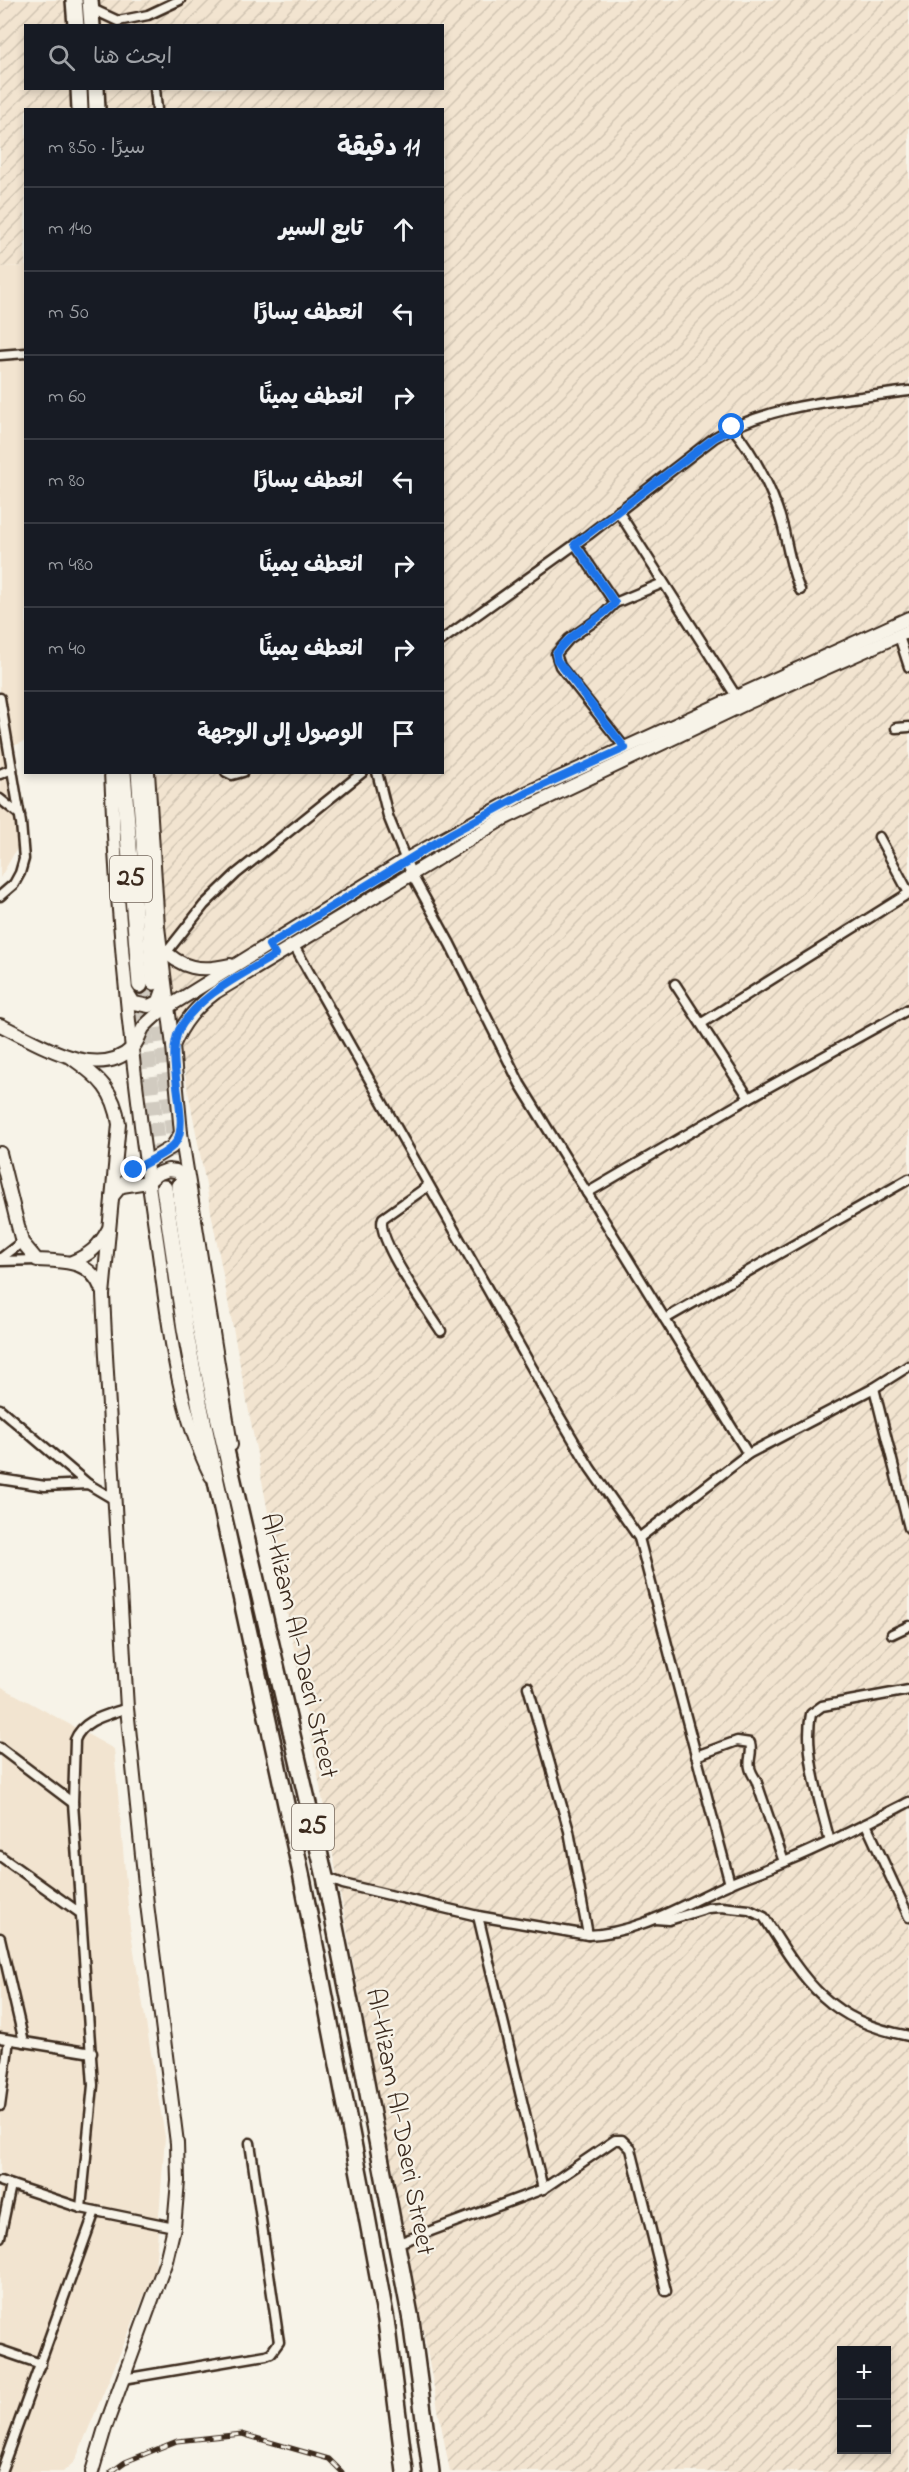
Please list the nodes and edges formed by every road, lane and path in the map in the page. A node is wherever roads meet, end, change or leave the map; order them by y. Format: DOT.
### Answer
graph roads {
  1 [pos="74,0"];
  2 [pos="180,0"];
  3 [pos="90,4"];
  4 [pos="148,15"];
  5 [pos="116,23"];
  6 [pos="76,24"];
  7 [pos="92,24"];
  8 [pos="150,24"];
  9 [pos="79,90"];
  10 [pos="96,90"];
  11 [pos="155,90"];
  12 [pos="80,108"];
  13 [pos="97,108"];
  14 [pos="157,108"];
  15 [pos="24,353"];
  16 [pos="0,355"];
  17 [pos="909,391"];
  18 [pos="732,427"];
  19 [pos="618,511"];
  20 [pos="575,544"];
  21 [pos="663,583"];
  22 [pos="800,590"];
  23 [pos="615,603"];
  24 [pos="909,618"];
  25 [pos="904,634"];
  26 [pos="444,639"];
  27 [pos="909,667"];
  28 [pos="736,696"];
  29 [pos="0,698"];
  30 [pos="909,727"];
  31 [pos="896,728"];
  32 [pos="625,748"];
  33 [pos="12,769"];
  34 [pos="0,774"];
  35 [pos="111,774"];
  36 [pos="123,774"];
  37 [pos="140,774"];
  38 [pos="148,774"];
  39 [pos="361,774"];
  40 [pos="377,774"];
  41 [pos="0,799"];
  42 [pos="20,815"];
  43 [pos="879,837"];
  44 [pos="405,860"];
  45 [pos="411,873"];
  46 [pos="909,893"];
  47 [pos="0,896"];
  48 [pos="293,944"];
  49 [pos="163,950"];
  50 [pos="272,950"];
  51 [pos="240,963"];
  52 [pos="675,984"];
  53 [pos="146,986"];
  54 [pos="168,1008"];
  55 [pos="909,1009"];
  56 [pos="702,1023"];
  57 [pos="0,1025"];
  58 [pos="128,1030"];
  59 [pos="173,1046"];
  60 [pos="131,1050"];
  61 [pos="74,1059"];
  62 [pos="111,1059"];
  63 [pos="748,1098"];
  64 [pos="181,1133"];
  65 [pos="0,1153"];
  66 [pos="146,1162"];
  67 [pos="909,1179"];
  68 [pos="148,1182"];
  69 [pos="184,1184"];
  70 [pos="122,1186"];
  71 [pos="428,1186"];
  72 [pos="164,1188"];
  73 [pos="587,1193"];
  74 [pos="112,1197"];
  75 [pos="109,1228"];
  76 [pos="22,1242"];
  77 [pos="0,1260"];
  78 [pos="37,1260"];
  79 [pos="72,1262"];
  80 [pos="103,1295"];
  81 [pos="665,1319"];
  82 [pos="441,1331"];
  83 [pos="909,1366"];
  84 [pos="874,1388"];
  85 [pos="0,1409"];
  86 [pos="748,1454"];
  87 [pos="0,1479"];
  88 [pos="88,1484"];
  89 [pos="216,1487"];
  90 [pos="115,1500"];
  91 [pos="909,1528"];
  92 [pos="639,1538"];
  93 [pos="909,1626"];
  94 [pos="892,1634"];
  95 [pos="528,1687"];
  96 [pos="909,1689"];
  97 [pos="128,1708"];
  98 [pos="0,1748"];
  99 [pos="696,1756"];
  100 [pos="909,1802"];
  101 [pos="73,1803"];
  102 [pos="866,1824"];
  103 [pos="830,1842"];
  104 [pos="0,1856"];
  105 [pos="784,1862"];
  106 [pos="325,1877"];
  107 [pos="730,1884"];
  108 [pos="80,1913"];
  109 [pos="478,1916"];
  110 [pos="909,1917"];
  111 [pos="655,1919"];
  112 [pos="588,1935"];
  113 [pos="0,1938"];
  114 [pos="909,2036"];
  115 [pos="5,2039"];
  116 [pos="24,2042"];
  117 [pos="92,2053"];
  118 [pos="0,2106"];
  119 [pos="250,2143"];
  120 [pos="0,2181"];
  121 [pos="11,2185"];
  122 [pos="543,2189"];
  123 [pos="81,2208"];
  124 [pos="95,2211"];
  125 [pos="174,2227"];
  126 [pos="0,2237"];
  127 [pos="396,2244"];
  128 [pos="666,2291"];
  129 [pos="0,2350"];
  130 [pos="41,2364"];
  131 [pos="123,2379"];
  132 [pos="2,2472"];
  133 [pos="92,2472"];
  134 [pos="405,2472"];
  135 [pos="431,2472"];
  1 -- 6 [label="highway"];
  2 -- 4 [label="street"];
  3 -- 5 [label="street"];
  3 -- 7 [label="highway"];
  4 -- 5 [label="street"];
  4 -- 8 [label="street"];
  9 -- 12 [label="highway"];
  10 -- 13 [label="highway"];
  11 -- 14 [label="street"];
  15 -- 16 [label="street"];
  17 -- 18 [label="street"];
  18 -- 19 [label="street"];
  18 -- 22 [label="street"];
  19 -- 20 [label="street"];
  19 -- 21 [label="street"];
  20 -- 23 [label="street"];
  20 -- 26 [label="street"];
  21 -- 23 [label="street"];
  21 -- 28 [label="street"];
  23 -- 32 [label="street"];
  24 -- 28 [label="street"];
  25 -- 27 [label="street"];
  25 -- 45 [label="street"];
  28 -- 32 [label="street"];
  29 -- 33 [label="street"];
  30 -- 31 [label="street"];
  32 -- 44 [label="street"];
  33 -- 34 [label="street"];
  33 -- 42 [label="street"];
  35 -- 53 [label="street"];
  36 -- 53 [label="highway, 25"];
  37 -- 53 [label="highway, 25"];
  38 -- 49 [label="street"];
  39 -- 49 [label="street"];
  40 -- 44 [label="street"];
  41 -- 42 [label="street"];
  42 -- 47 [label="street"];
  43 -- 46 [label="street"];
  44 -- 45 [label="street"];
  44 -- 50 [label="street"];
  45 -- 48 [label="street"];
  45 -- 73 [label="street"];
  46 -- 56 [label="street"];
  48 -- 50 [label="street"];
  48 -- 71 [label="street"];
  49 -- 51 [label="street"];
  49 -- 53 [label="street"];
  50 -- 51 [label="street"];
  50 -- 59 [label="street"];
  51 -- 54 [label="street"];
  52 -- 56 [label="street"];
  53 -- 54 [label="street"];
  53 -- 58 [label="street"];
  54 -- 59 [label="street"];
  54 -- 60 [label="street"];
  55 -- 63 [label="street"];
  56 -- 63 [label="street"];
  57 -- 61 [label="street"];
  58 -- 60 [label="street"];
  58 -- 62 [label="street"];
  59 -- 64 [label="street"];
  60 -- 62 [label="street"];
  60 -- 66 [label="street"];
  61 -- 62 [label="street"];
  61 -- 74 [label="street"];
  63 -- 73 [label="street"];
  64 -- 66 [label="street"];
  64 -- 69 [label="street"];
  65 -- 76 [label="street"];
  66 -- 68 [label="street"];
  66 -- 70 [label="street"];
  67 -- 81 [label="street"];
  68 -- 69 [label="street"];
  68 -- 70 [label="street"];
  68 -- 89 [label="street"];
  69 -- 106 [label="highway, Al-Hizam Al-Daeri Street / 25"];
  70 -- 74 [label="street"];
  71 -- 82 [label="street"];
  71 -- 92 [label="street"];
  72 -- 89 [label="highway, Al-Hizam Al-Daeri Street / 25"];
  73 -- 81 [label="street"];
  74 -- 75 [label="street"];
  75 -- 79 [label="street"];
  75 -- 80 [label="street"];
  76 -- 77 [label="street"];
  76 -- 78 [label="street"];
  77 -- 78 [label="street"];
  78 -- 79 [label="street"];
  79 -- 80 [label="street"];
  80 -- 90 [label="street"];
  81 -- 86 [label="street"];
  83 -- 84 [label="street"];
  84 -- 86 [label="street"];
  84 -- 91 [label="street"];
  85 -- 88 [label="street"];
  86 -- 92 [label="street"];
  87 -- 88 [label="street"];
  88 -- 90 [label="street"];
  89 -- 134 [label="highway, Al-Hizam Al-Daeri Street / 25"];
  90 -- 97 [label="street"];
  92 -- 99 [label="street"];
  93 -- 94 [label="street"];
  95 -- 112 [label="street"];
  96 -- 103 [label="street"];
  97 -- 101 [label="street"];
  97 -- 125 [label="street"];
  98 -- 101 [label="street"];
  99 -- 105 [label="street"];
  99 -- 107 [label="street"];
  100 -- 102 [label="street"];
  101 -- 108 [label="street"];
  102 -- 103 [label="street"];
  102 -- 110 [label="street"];
  103 -- 105 [label="street"];
  104 -- 108 [label="street"];
  105 -- 107 [label="street"];
  106 -- 109 [label="street"];
  106 -- 127 [label="highway, Al-Hizam Al-Daeri Street / 25"];
  107 -- 111 [label="street"];
  108 -- 117 [label="street"];
  109 -- 112 [label="street"];
  109 -- 122 [label="street"];
  111 -- 112 [label="street"];
  111 -- 114 [label="street"];
  113 -- 116 [label="street"];
  115 -- 116 [label="street"];
  115 -- 118 [label="street"];
  116 -- 117 [label="street"];
  117 -- 123 [label="street"];
  119 -- 131 [label="street"];
  120 -- 121 [label="street"];
  121 -- 123 [label="street"];
  121 -- 126 [label="street"];
  122 -- 127 [label="street"];
  122 -- 128 [label="street"];
  123 -- 124 [label="street"];
  124 -- 125 [label="street"];
  124 -- 130 [label="street"];
  125 -- 131 [label="street"];
  127 -- 135 [label="highway, Al-Hizam Al-Daeri Street / 25"];
  129 -- 130 [label="street"];
  130 -- 132 [label="street"];
  131 -- 133 [label="street"];
}
